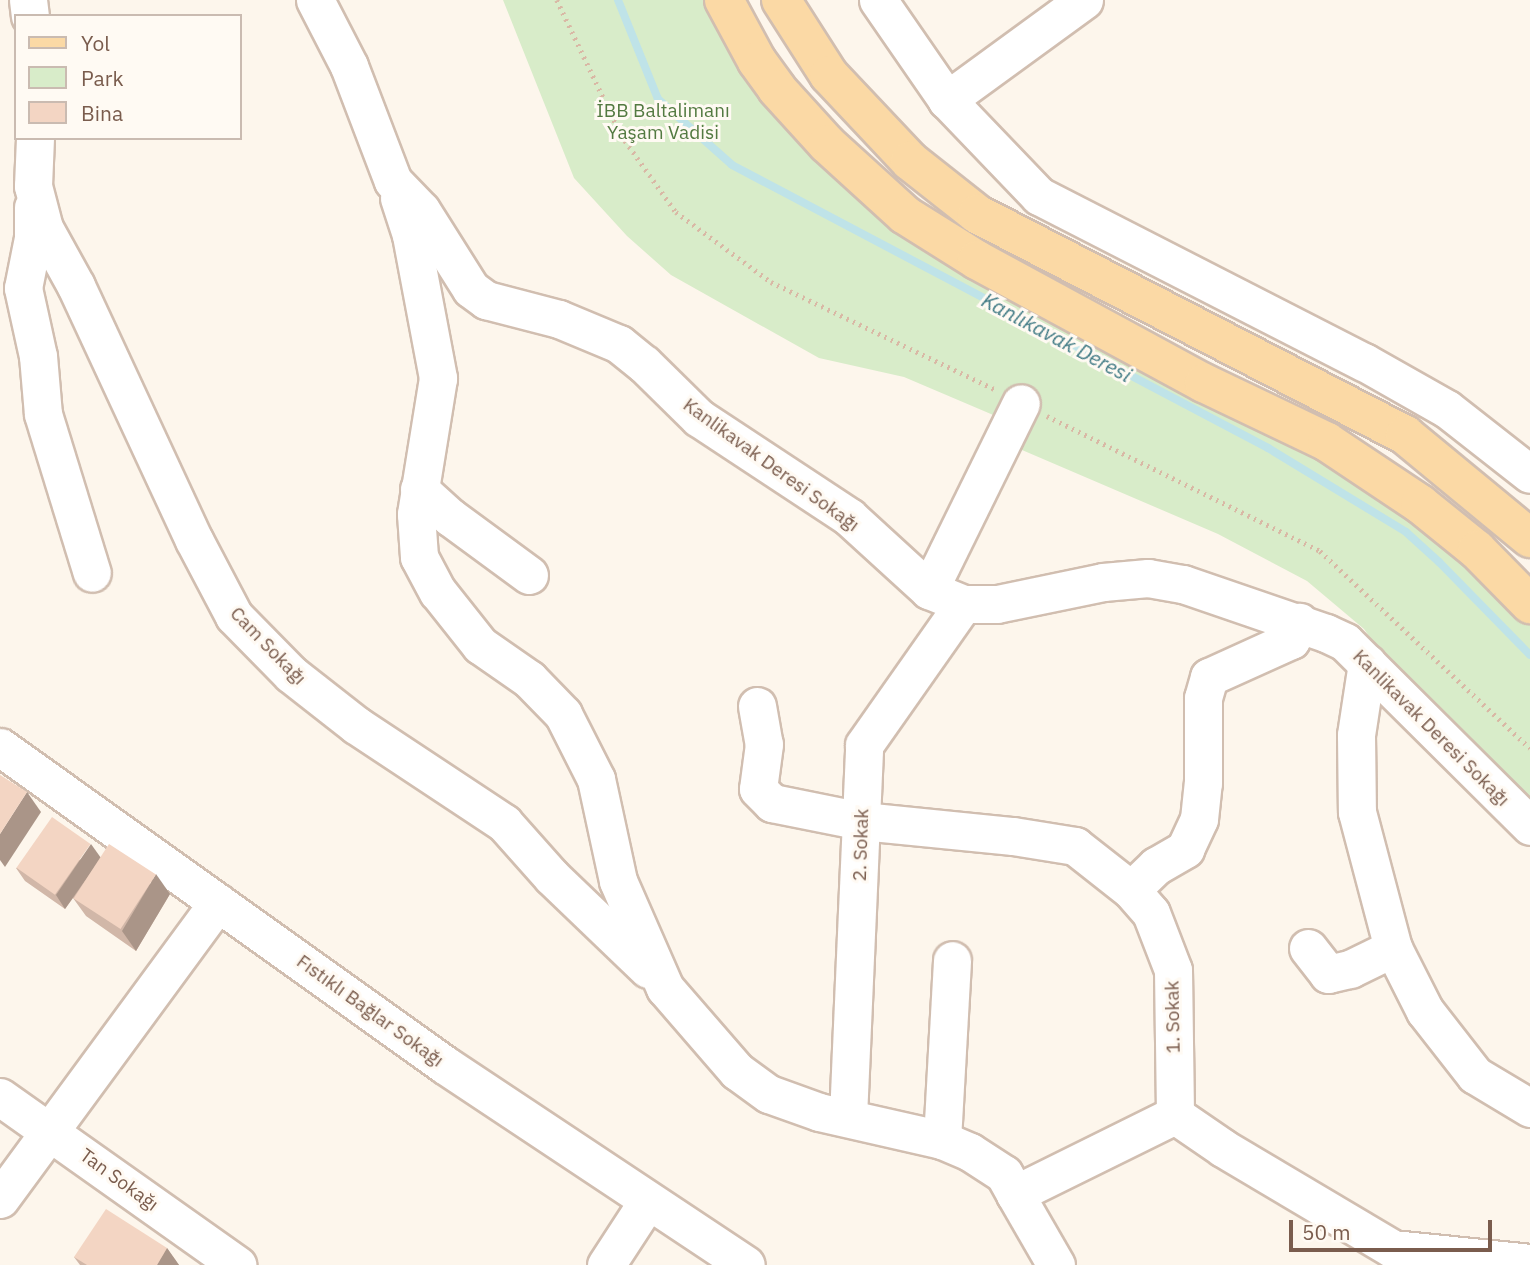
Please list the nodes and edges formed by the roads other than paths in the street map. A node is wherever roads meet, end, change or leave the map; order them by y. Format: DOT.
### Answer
graph roads {
  1 [pos="315,0"];
  2 [pos="724,0"];
  3 [pos="781,0"];
  4 [pos="878,0"];
  5 [pos="1084,0"];
  6 [pos="947,100"];
  7 [pos="36,140"];
  8 [pos="393,181"];
  9 [pos="33,186"];
  10 [pos="1021,403"];
  11 [pos="1530,474"];
  12 [pos="419,489"];
  13 [pos="1530,538"];
  14 [pos="92,573"];
  15 [pos="529,575"];
  16 [pos="929,590"];
  17 [pos="963,604"];
  18 [pos="1530,604"];
  19 [pos="1299,622"];
  20 [pos="1367,663"];
  21 [pos="757,706"];
  22 [pos="0,747"];
  23 [pos="862,821"];
  24 [pos="1530,826"];
  25 [pos="1131,890"];
  26 [pos="218,902"];
  27 [pos="1308,948"];
  28 [pos="1393,948"];
  29 [pos="952,960"];
  30 [pos="665,988"];
  31 [pos="0,1097"];
  32 [pos="1530,1108"];
  33 [pos="1175,1115"];
  34 [pos="848,1117"];
  35 [pos="51,1131"];
  36 [pos="942,1140"];
  37 [pos="1015,1194"];
  38 [pos="0,1199"];
  39 [pos="647,1202"];
  40 [pos="1390,1257"];
  41 [pos="1530,1263"];
  42 [pos="237,1265"];
  43 [pos="606,1265"];
  44 [pos="746,1265"];
  45 [pos="1056,1265"];
  1 -- 8 [label="street, Kanlikavak Deresi Sokağı"];
  2 -- 18 [label="main road"];
  3 -- 13 [label="main road"];
  4 -- 6 [label="street"];
  5 -- 6 [label="street"];
  6 -- 11 [label="street"];
  7 -- 9 [label="street, Cam Sokağı"];
  8 -- 12 [label="street"];
  8 -- 16 [label="street, Kanlikavak Deresi Sokağı"];
  9 -- 14 [label="street"];
  9 -- 30 [label="street, Cam Sokağı"];
  10 -- 16 [label="street"];
  12 -- 15 [label="street"];
  12 -- 30 [label="street"];
  16 -- 17 [label="street, Kanlikavak Deresi Sokağı"];
  17 -- 19 [label="street, Kanlikavak Deresi Sokağı"];
  17 -- 23 [label="street, 2. Sokak"];
  19 -- 20 [label="street, Kanlikavak Deresi Sokağı"];
  19 -- 25 [label="street"];
  20 -- 24 [label="street, Kanlikavak Deresi Sokağı"];
  20 -- 28 [label="street"];
  21 -- 23 [label="street, 1. Sokak"];
  22 -- 26 [label="street, Fıstıklı Bağlar Sokağı"];
  23 -- 25 [label="street, 1. Sokak"];
  23 -- 34 [label="street, 2. Sokak"];
  25 -- 33 [label="street, 1. Sokak"];
  26 -- 35 [label="street"];
  26 -- 39 [label="street, Fıstıklı Bağlar Sokağı"];
  27 -- 28 [label="street"];
  28 -- 32 [label="street"];
  29 -- 36 [label="street"];
  30 -- 34 [label="street, Cam Sokağı"];
  31 -- 35 [label="street, Tan Sokağı"];
  33 -- 37 [label="street"];
  33 -- 40 [label="street"];
  34 -- 36 [label="street, Cam Sokağı"];
  35 -- 38 [label="street"];
  35 -- 42 [label="street, Tan Sokağı"];
  36 -- 37 [label="street, Cam Sokağı"];
  37 -- 45 [label="street, Cam Sokağı"];
  39 -- 43 [label="street"];
  39 -- 44 [label="street, Fıstıklı Bağlar Sokağı"];
  40 -- 41 [label="street"];
}
